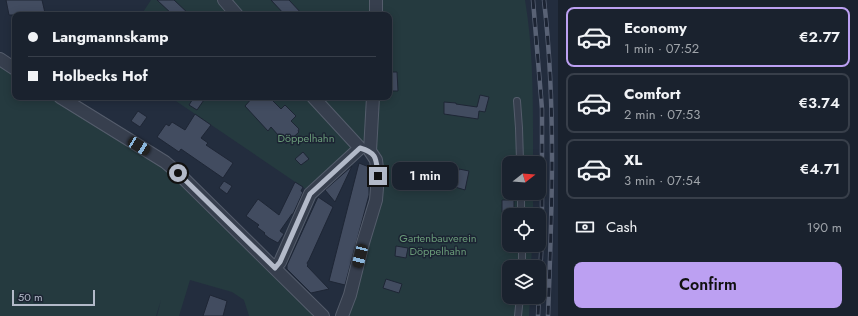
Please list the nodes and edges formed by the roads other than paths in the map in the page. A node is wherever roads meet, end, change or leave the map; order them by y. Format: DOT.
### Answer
graph roads {
  1 [pos="224,0"];
  2 [pos="376,0"];
  3 [pos="234,12"];
  4 [pos="376,12"];
  5 [pos="0,59"];
  6 [pos="12,67"];
  7 [pos="65,100"];
  8 [pos="317,100"];
  9 [pos="373,100"];
  10 [pos="517,101"];
  11 [pos="365,149"];
  12 [pos="520,156"];
  13 [pos="275,268"];
  14 [pos="519,304"];
  15 [pos="323,316"];
  16 [pos="342,316"];
  17 [pos="518,316"];
  1 -- 3 [label="street"];
  2 -- 4 [label="street"];
  5 -- 6 [label="street"];
  7 -- 13 [label="street"];
  8 -- 11 [label="street"];
  9 -- 11 [label="street"];
  10 -- 12 [label="lane"];
  11 -- 13 [label="street"];
  11 -- 16 [label="street"];
  13 -- 15 [label="street"];
  14 -- 17 [label="lane"];
}
